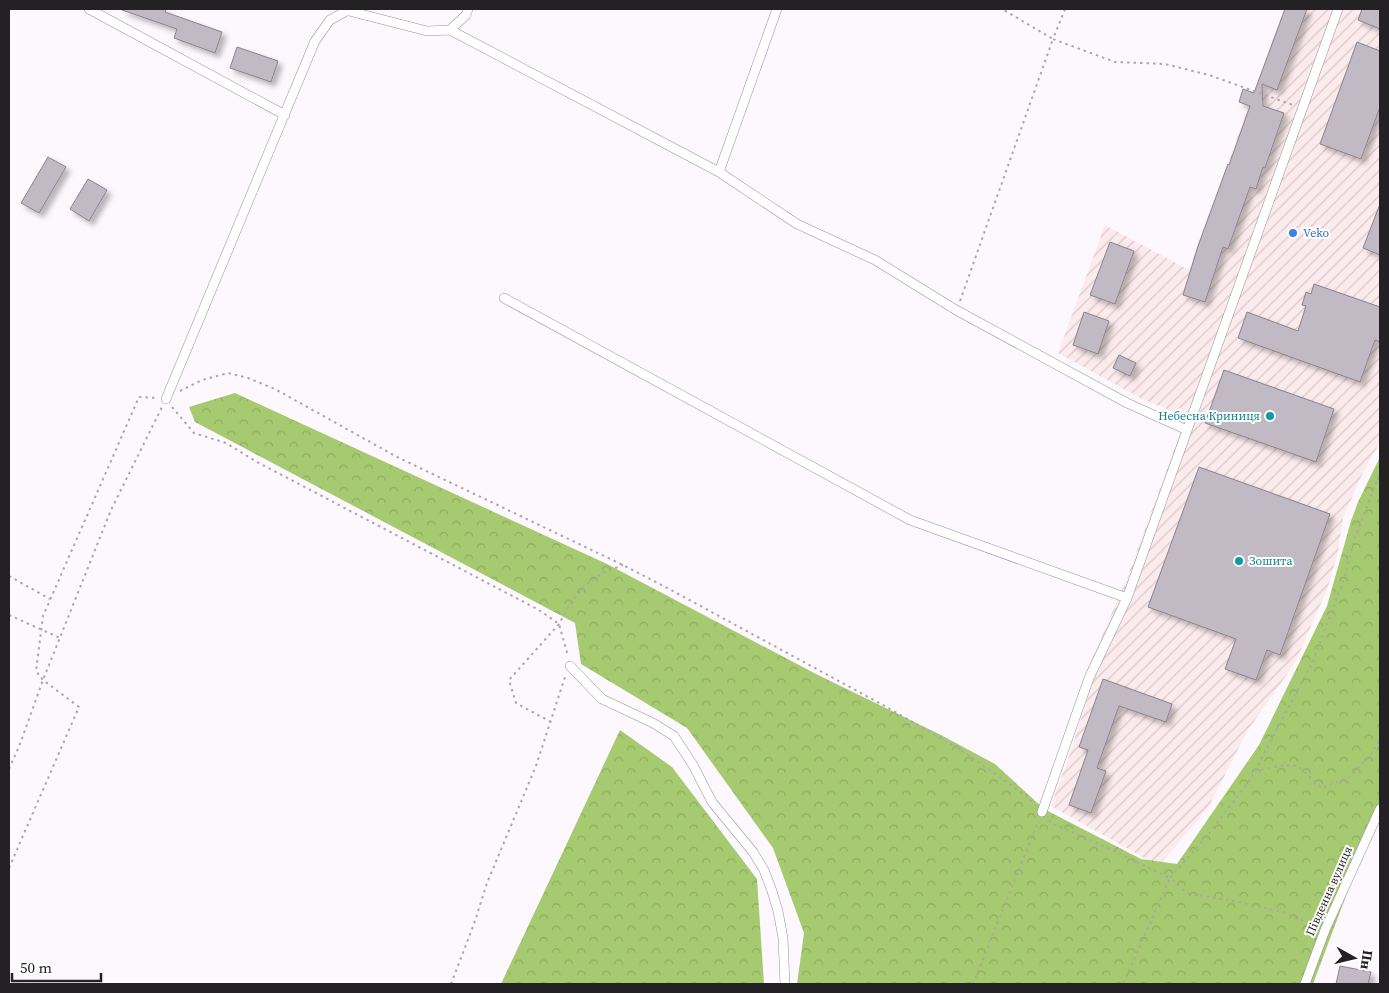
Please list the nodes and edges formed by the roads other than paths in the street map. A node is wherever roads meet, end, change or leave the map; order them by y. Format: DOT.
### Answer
graph roads {
  1 [pos="89,9"];
  2 [pos="468,9"];
  3 [pos="777,9"];
  4 [pos="1338,9"];
  5 [pos="349,10"];
  6 [pos="450,30"];
  7 [pos="285,115"];
  8 [pos="719,172"];
  9 [pos="504,298"];
  10 [pos="166,398"];
  11 [pos="1187,430"];
  12 [pos="1127,598"];
  13 [pos="570,666"];
  14 [pos="1380,809"];
  15 [pos="1042,812"];
  16 [pos="785,984"];
  17 [pos="1304,984"];
  1 -- 7 [label="street"];
  2 -- 6 [label="street"];
  3 -- 8 [label="street"];
  4 -- 11 [label="street"];
  5 -- 6 [label="street"];
  5 -- 7 [label="street"];
  6 -- 8 [label="street"];
  7 -- 10 [label="street"];
  8 -- 11 [label="street"];
  9 -- 12 [label="street"];
  11 -- 12 [label="street"];
  12 -- 15 [label="street"];
  13 -- 16 [label="street"];
  14 -- 17 [label="street, Південна вулиця"];
}
